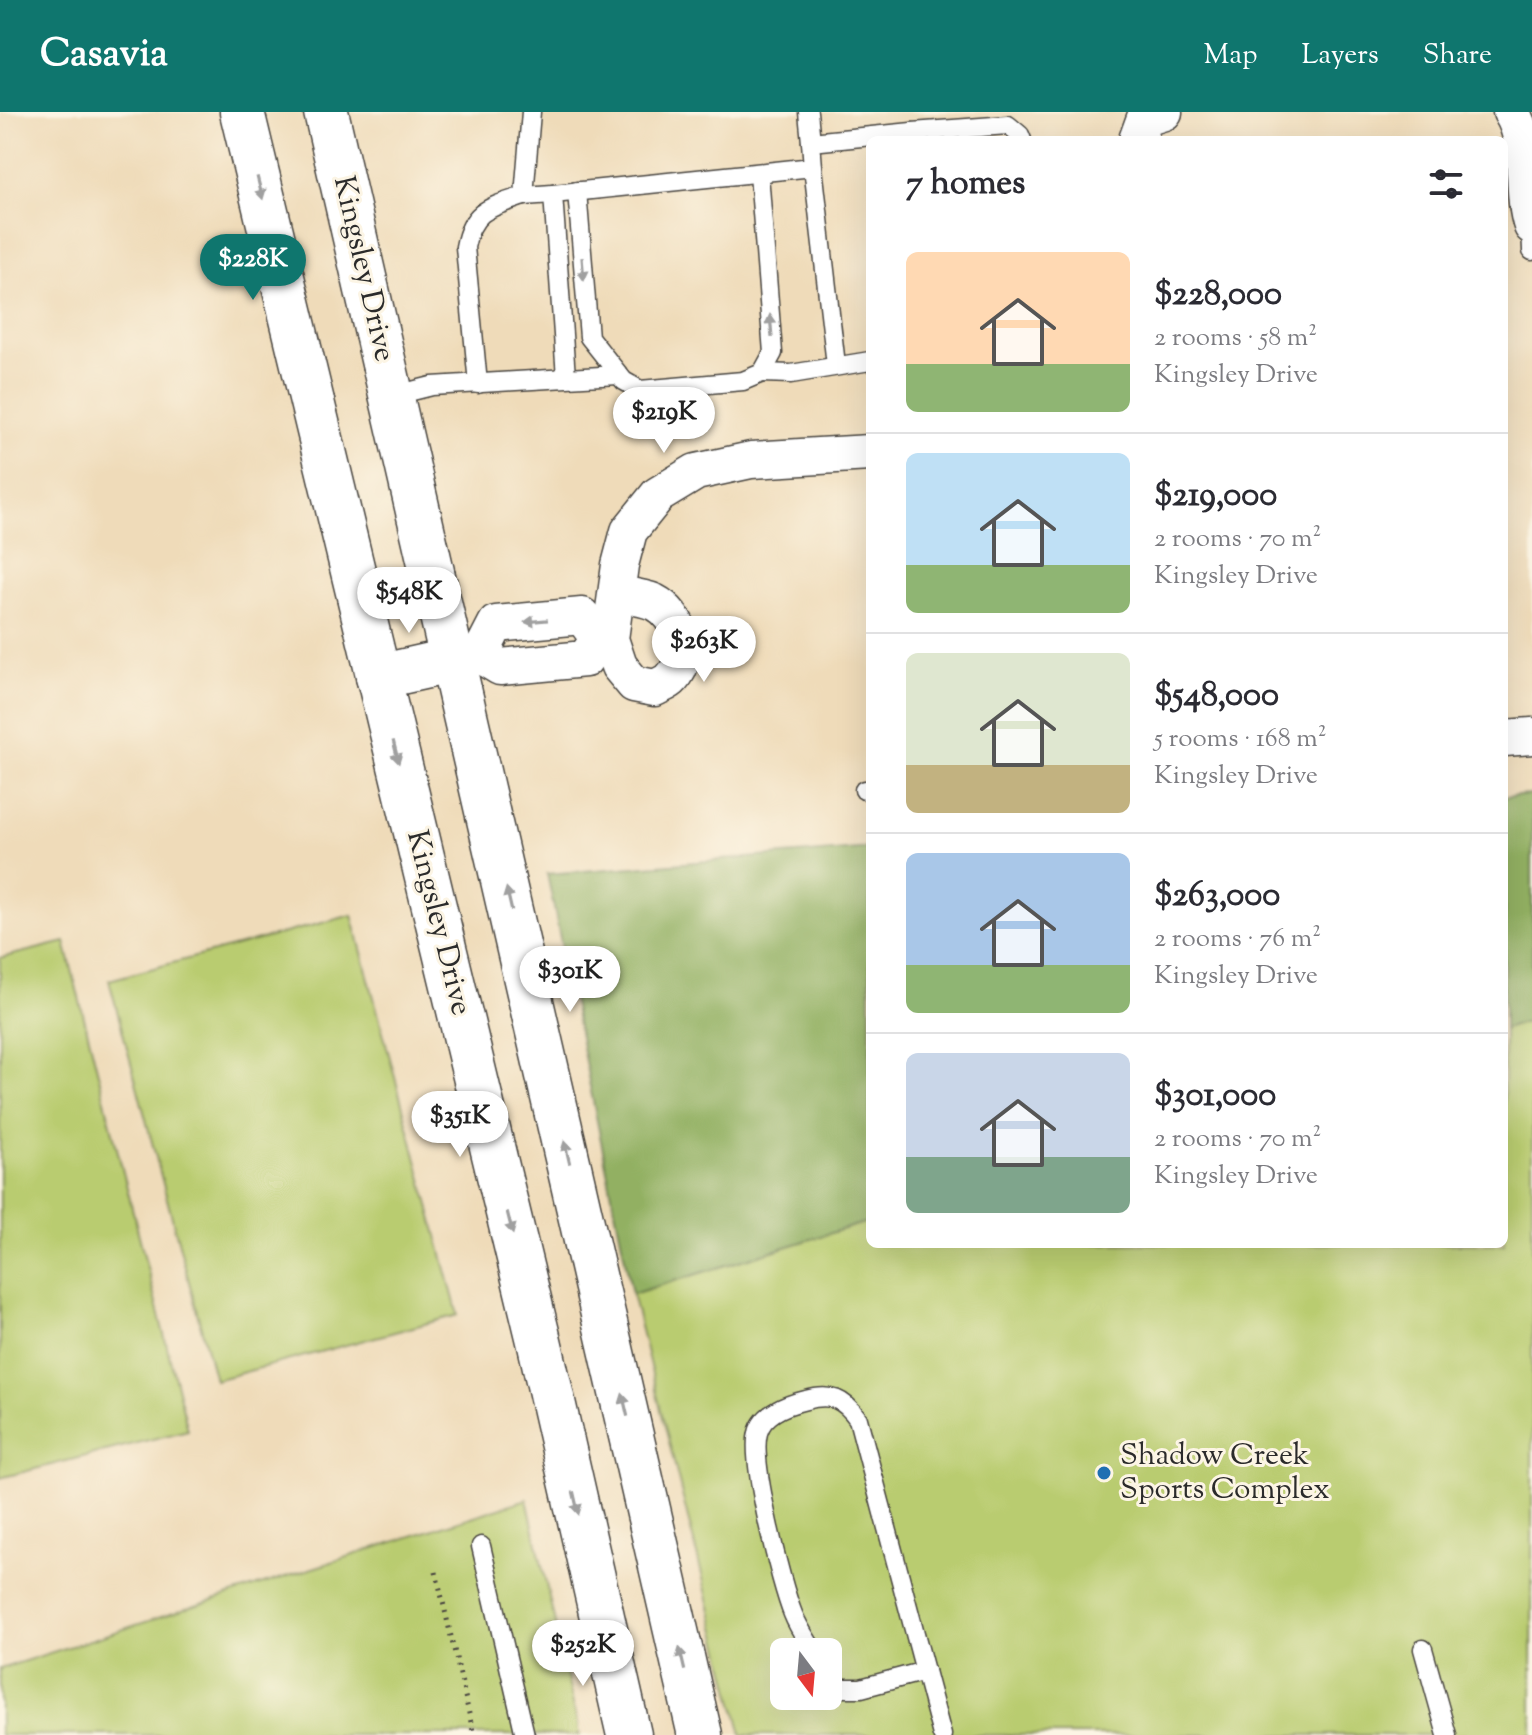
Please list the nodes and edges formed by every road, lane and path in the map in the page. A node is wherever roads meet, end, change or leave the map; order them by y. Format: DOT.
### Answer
graph roads {
  1 [pos="242,112"];
  2 [pos="326,112"];
  3 [pos="531,112"];
  4 [pos="808,112"];
  5 [pos="1164,112"];
  6 [pos="1511,112"];
  7 [pos="912,136"];
  8 [pos="1020,136"];
  9 [pos="1138,136"];
  10 [pos="866,139"];
  11 [pos="811,142"];
  12 [pos="813,167"];
  13 [pos="759,174"];
  14 [pos="577,191"];
  15 [pos="553,194"];
  16 [pos="524,196"];
  17 [pos="1532,234"];
  18 [pos="866,361"];
  19 [pos="836,365"];
  20 [pos="762,373"];
  21 [pos="618,375"];
  22 [pos="566,377"];
  23 [pos="478,384"];
  24 [pos="392,396"];
  25 [pos="866,453"];
  26 [pos="616,594"];
  27 [pos="604,639"];
  28 [pos="467,657"];
  29 [pos="378,677"];
  30 [pos="1532,736"];
  31 [pos="1508,738"];
  32 [pos="481,1546"];
  33 [pos="436,1572"];
  34 [pos="806,1638"];
  35 [pos="1423,1649"];
  36 [pos="925,1671"];
  37 [pos="842,1688"];
  38 [pos="474,1735"];
  39 [pos="525,1735"];
  40 [pos="629,1735"];
  41 [pos="700,1735"];
  42 [pos="942,1735"];
  43 [pos="1447,1735"];
  1 -- 29 [label="street, Kingsley Drive, one-way"];
  2 -- 24 [label="street, Kingsley Drive"];
  3 -- 16 [label="lane"];
  4 -- 11 [label="lane"];
  5 -- 9 [label="street"];
  6 -- 17 [label="street"];
  7 -- 8 [label="lane"];
  10 -- 11 [label="lane"];
  11 -- 12 [label="lane"];
  12 -- 13 [label="lane"];
  12 -- 19 [label="lane"];
  13 -- 14 [label="lane"];
  20 -- 13 [label="lane, one-way"];
  14 -- 15 [label="lane"];
  14 -- 21 [label="lane, one-way"];
  15 -- 16 [label="lane"];
  15 -- 22 [label="lane"];
  16 -- 23 [label="lane"];
  18 -- 19 [label="lane"];
  19 -- 20 [label="lane"];
  20 -- 21 [label="lane"];
  21 -- 22 [label="lane"];
  22 -- 23 [label="lane"];
  23 -- 24 [label="lane"];
  24 -- 28 [label="street, Kingsley Drive"];
  25 -- 26 [label="street"];
  26 -- 27 [label="street"];
  26 -- 27 [label="street"];
  27 -- 28 [label="street"];
  28 -- 29 [label="street"];
  41 -- 28 [label="street, Kingsley Drive, one-way"];
  29 -- 40 [label="street, Kingsley Drive, one-way"];
  30 -- 31 [label="street"];
  32 -- 39 [label="lane"];
  33 -- 38 [label="path"];
  34 -- 36 [label="lane"];
  35 -- 43 [label="lane"];
  36 -- 37 [label="lane"];
  36 -- 42 [label="lane"];
}
